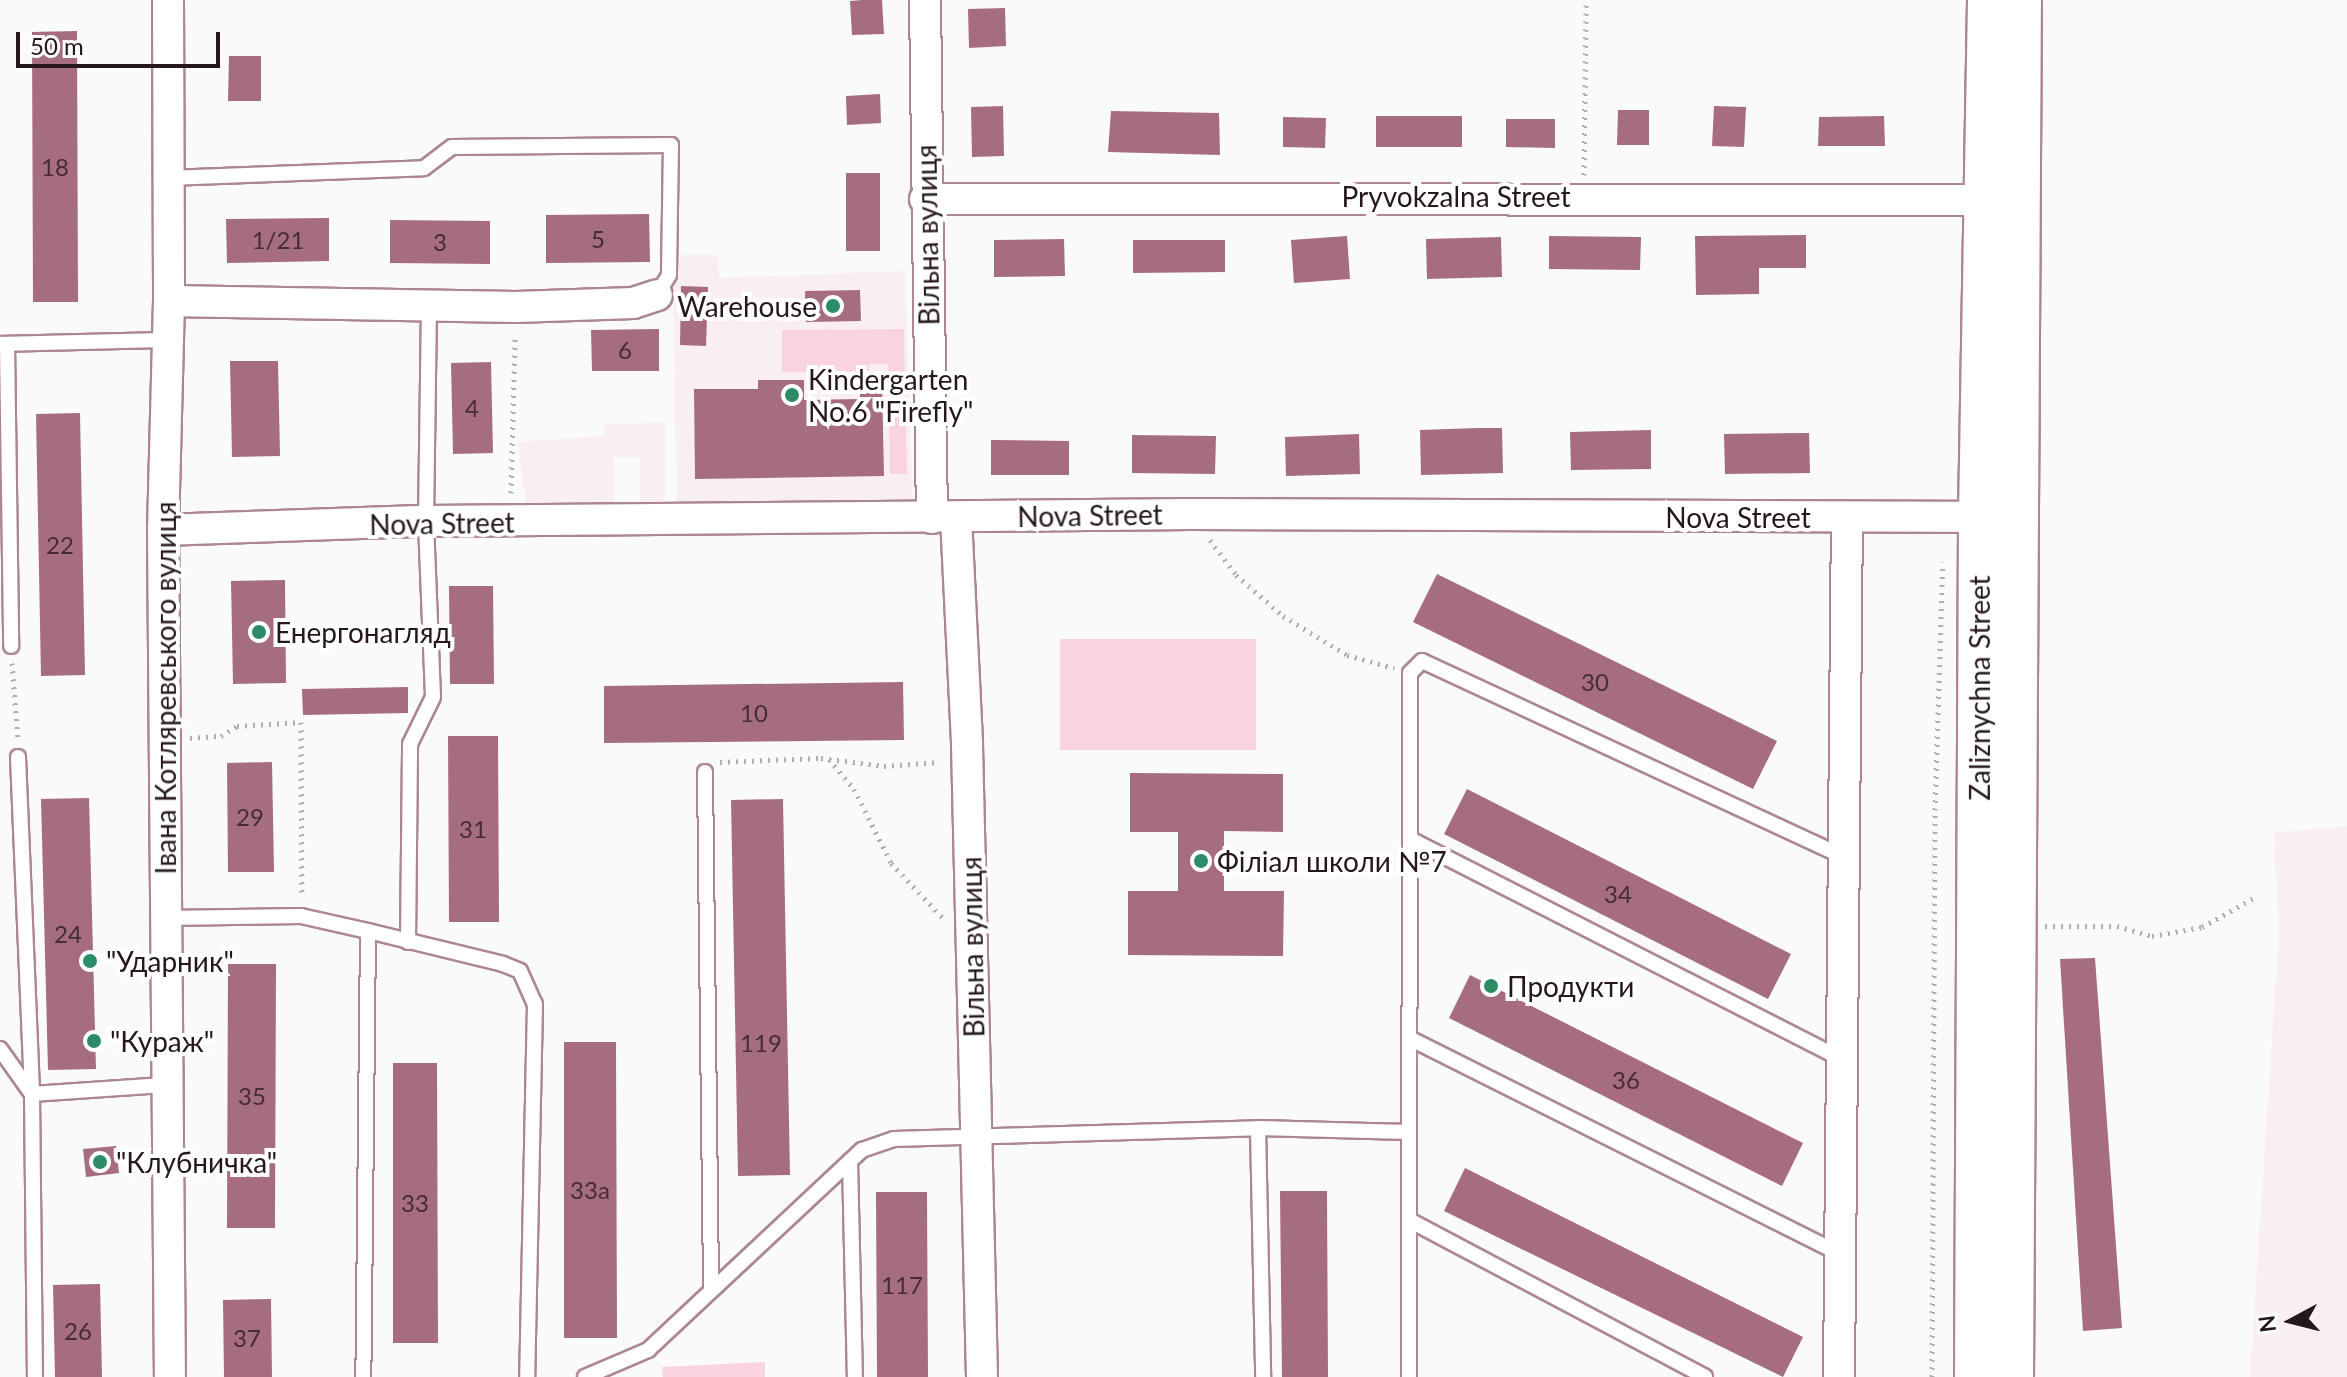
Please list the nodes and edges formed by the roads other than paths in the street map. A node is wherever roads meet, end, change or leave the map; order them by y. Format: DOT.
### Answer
graph roads {
  1 [pos="168,0"];
  2 [pos="925,0"];
  3 [pos="1989,0"];
  4 [pos="2020,0"];
  5 [pos="168,178"];
  6 [pos="925,199"];
  7 [pos="1987,200"];
  8 [pos="657,295"];
  9 [pos="169,301"];
  10 [pos="429,304"];
  11 [pos="167,340"];
  12 [pos="3,344"];
  13 [pos="944,517"];
  14 [pos="1980,517"];
  15 [pos="1847,518"];
  16 [pos="426,521"];
  17 [pos="163,530"];
  18 [pos="11,646"];
  19 [pos="18,757"];
  20 [pos="705,772"];
  21 [pos="1410,839"];
  22 [pos="1840,855"];
  23 [pos="165,918"];
  24 [pos="368,931"];
  25 [pos="408,942"];
  26 [pos="1409,1038"];
  27 [pos="0,1049"];
  28 [pos="1838,1057"];
  29 [pos="164,1085"];
  30 [pos="32,1094"];
  31 [pos="1258,1128"];
  32 [pos="1409,1132"];
  33 [pos="976,1136"];
  34 [pos="850,1161"];
  35 [pos="1409,1220"];
  36 [pos="1838,1253"];
  37 [pos="711,1288"];
  38 [pos="35,1377"];
  39 [pos="170,1377"];
  40 [pos="363,1377"];
  41 [pos="527,1377"];
  42 [pos="585,1377"];
  43 [pos="855,1377"];
  44 [pos="982,1377"];
  45 [pos="1263,1377"];
  46 [pos="1409,1377"];
  47 [pos="1705,1377"];
  48 [pos="1839,1377"];
  49 [pos="1976,1377"];
  50 [pos="2012,1377"];
  1 -- 5 [label="street, Івана Котляревського вулиця"];
  2 -- 6 [label="street, Вільна вулиця"];
  3 -- 7 [label="main road, Zaliznychna Street"];
  4 -- 14 [label="main road, Zaliznychna Street"];
  5 -- 8 [label="lane"];
  5 -- 9 [label="street, Івана Котляревського вулиця"];
  6 -- 7 [label="street, Pryvokzalna Street"];
  6 -- 13 [label="street, Вільна вулиця"];
  7 -- 14 [label="main road, Zaliznychna Street"];
  8 -- 10 [label="street"];
  9 -- 10 [label="street"];
  9 -- 11 [label="street, Івана Котляревського вулиця"];
  10 -- 16 [label="lane"];
  11 -- 12 [label="lane"];
  11 -- 17 [label="street, Івана Котляревського вулиця"];
  12 -- 18 [label="lane"];
  13 -- 15 [label="street, Nova Street"];
  13 -- 16 [label="street, Nova Street"];
  13 -- 33 [label="street, Вільна вулиця"];
  14 -- 15 [label="street, Nova Street"];
  14 -- 49 [label="main road, Zaliznychna Street"];
  14 -- 50 [label="main road, Zaliznychna Street"];
  15 -- 22 [label="street"];
  16 -- 17 [label="street, Nova Street"];
  16 -- 25 [label="lane"];
  17 -- 23 [label="street, Івана Котляревського вулиця"];
  19 -- 30 [label="lane"];
  20 -- 37 [label="lane"];
  21 -- 22 [label="lane"];
  21 -- 26 [label="lane"];
  21 -- 28 [label="lane"];
  22 -- 28 [label="street"];
  23 -- 24 [label="lane"];
  23 -- 29 [label="street, Івана Котляревського вулиця"];
  24 -- 25 [label="lane"];
  24 -- 40 [label="lane"];
  25 -- 41 [label="lane"];
  26 -- 32 [label="lane"];
  26 -- 36 [label="lane"];
  27 -- 30 [label="lane"];
  28 -- 36 [label="street"];
  29 -- 30 [label="lane"];
  29 -- 39 [label="street, Івана Котляревського вулиця"];
  30 -- 38 [label="lane"];
  31 -- 32 [label="lane"];
  31 -- 33 [label="lane"];
  31 -- 45 [label="lane"];
  32 -- 35 [label="lane"];
  33 -- 34 [label="lane"];
  33 -- 44 [label="street, Вільна вулиця"];
  34 -- 37 [label="lane"];
  34 -- 43 [label="lane"];
  35 -- 46 [label="lane"];
  35 -- 47 [label="lane"];
  36 -- 48 [label="street"];
  37 -- 42 [label="lane"];
}
